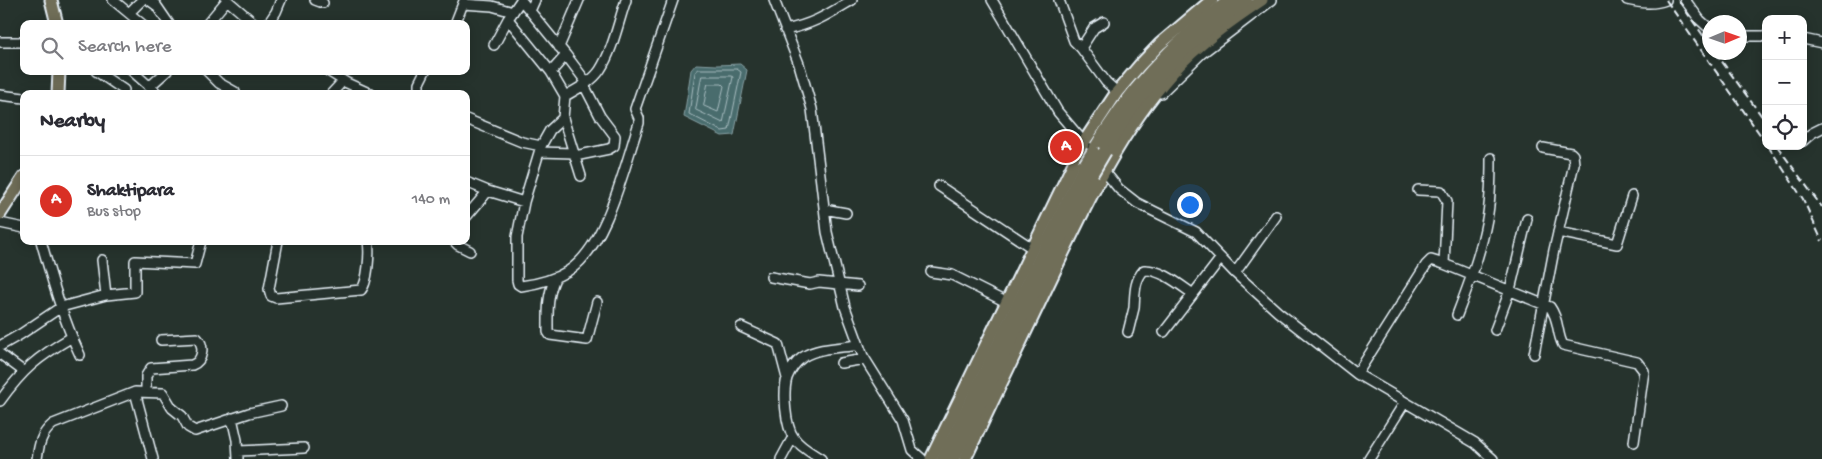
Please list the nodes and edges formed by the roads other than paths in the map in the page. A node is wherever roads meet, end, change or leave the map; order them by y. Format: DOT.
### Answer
graph roads {
  1 [pos="51,0"];
  2 [pos="113,0"];
  3 [pos="142,0"];
  4 [pos="149,0"];
  5 [pos="281,0"];
  6 [pos="521,0"];
  7 [pos="535,0"];
  8 [pos="579,0"];
  9 [pos="626,0"];
  10 [pos="673,0"];
  11 [pos="774,0"];
  12 [pos="852,0"];
  13 [pos="992,0"];
  14 [pos="1060,0"];
  15 [pos="1230,0"];
  16 [pos="1246,0"];
  17 [pos="1262,0"];
  18 [pos="1272,0"];
  19 [pos="1627,0"];
  20 [pos="1666,0"];
  21 [pos="1685,0"];
  22 [pos="1208,1"];
  23 [pos="463,2"];
  24 [pos="530,11"];
  25 [pos="129,13"];
  26 [pos="511,15"];
  27 [pos="56,20"];
  28 [pos="137,20"];
  29 [pos="166,20"];
  30 [pos="210,20"];
  31 [pos="250,20"];
  32 [pos="271,20"];
  33 [pos="456,20"];
  34 [pos="1104,22"];
  35 [pos="1702,22"];
  36 [pos="785,30"];
  37 [pos="1747,36"];
  38 [pos="1762,36"];
  39 [pos="1807,40"];
  40 [pos="0,42"];
  41 [pos="20,42"];
  42 [pos="1822,43"];
  43 [pos="494,44"];
  44 [pos="559,47"];
  45 [pos="1081,48"];
  46 [pos="1177,52"];
  47 [pos="566,55"];
  48 [pos="551,72"];
  49 [pos="59,75"];
  50 [pos="102,75"];
  51 [pos="136,75"];
  52 [pos="163,75"];
  53 [pos="211,75"];
  54 [pos="334,75"];
  55 [pos="423,75"];
  56 [pos="343,81"];
  57 [pos="586,84"];
  58 [pos="150,87"];
  59 [pos="58,90"];
  60 [pos="124,90"];
  61 [pos="153,90"];
  62 [pos="231,90"];
  63 [pos="335,90"];
  64 [pos="362,90"];
  65 [pos="419,90"];
  66 [pos="1117,92"];
  67 [pos="0,95"];
  68 [pos="565,96"];
  69 [pos="20,98"];
  70 [pos="1151,99"];
  71 [pos="563,118"];
  72 [pos="470,121"];
  73 [pos="1822,128"];
  74 [pos="1807,137"];
  75 [pos="1084,142"];
  76 [pos="1543,148"];
  77 [pos="540,149"];
  78 [pos="574,155"];
  79 [pos="1491,158"];
  80 [pos="1104,171"];
  81 [pos="581,176"];
  82 [pos="20,183"];
  83 [pos="470,184"];
  84 [pos="939,186"];
  85 [pos="1418,190"];
  86 [pos="488,191"];
  87 [pos="1632,196"];
  88 [pos="524,202"];
  89 [pos="824,209"];
  90 [pos="470,212"];
  91 [pos="0,213"];
  92 [pos="846,213"];
  93 [pos="1276,216"];
  94 [pos="1527,219"];
  95 [pos="0,223"];
  96 [pos="20,227"];
  97 [pos="1558,232"];
  98 [pos="42,245"];
  99 [pos="200,245"];
  100 [pos="277,245"];
  101 [pos="368,245"];
  102 [pos="458,245"];
  103 [pos="1032,248"];
  104 [pos="470,251"];
  105 [pos="1221,258"];
  106 [pos="102,260"];
  107 [pos="1444,264"];
  108 [pos="931,272"];
  109 [pos="1235,273"];
  110 [pos="1472,276"];
  111 [pos="771,277"];
  112 [pos="555,278"];
  113 [pos="839,283"];
  114 [pos="858,286"];
  115 [pos="1510,290"];
  116 [pos="1193,294"];
  117 [pos="106,296"];
  118 [pos="597,302"];
  119 [pos="1006,302"];
  120 [pos="1544,303"];
  121 [pos="61,307"];
  122 [pos="1457,315"];
  123 [pos="741,326"];
  124 [pos="1496,330"];
  125 [pos="1128,332"];
  126 [pos="1164,332"];
  127 [pos="72,337"];
  128 [pos="161,340"];
  129 [pos="859,345"];
  130 [pos="0,346"];
  131 [pos="0,354"];
  132 [pos="1534,354"];
  133 [pos="80,355"];
  134 [pos="865,359"];
  135 [pos="841,363"];
  136 [pos="23,371"];
  137 [pos="1357,374"];
  138 [pos="787,378"];
  139 [pos="134,392"];
  140 [pos="146,392"];
  141 [pos="977,400"];
  142 [pos="0,401"];
  143 [pos="1405,402"];
  144 [pos="281,406"];
  145 [pos="232,418"];
  146 [pos="793,437"];
  147 [pos="1634,442"];
  148 [pos="304,448"];
  149 [pos="238,455"];
  150 [pos="37,459"];
  151 [pos="153,459"];
  152 [pos="781,459"];
  153 [pos="821,459"];
  154 [pos="922,459"];
  155 [pos="931,459"];
  156 [pos="943,459"];
  157 [pos="953,459"];
  158 [pos="965,459"];
  159 [pos="1369,459"];
  160 [pos="1493,459"];
  1 -- 27 [label="main road"];
  2 -- 25 [label="street"];
  3 -- 25 [label="street"];
  4 -- 29 [label="street"];
  5 -- 32 [label="street"];
  6 -- 24 [label="street"];
  6 -- 26 [label="street"];
  7 -- 24 [label="street"];
  8 -- 44 [label="street"];
  9 -- 57 [label="street"];
  10 -- 112 [label="street"];
  11 -- 36 [label="street"];
  12 -- 36 [label="street"];
  13 -- 75 [label="street"];
  14 -- 45 [label="street"];
  15 -- 46 [label="highway"];
  16 -- 46 [label="highway"];
  17 -- 70 [label="main road"];
  18 -- 70 [label="street"];
  19 -- 20 [label="street"];
  21 -- 35 [label="street"];
  22 -- 66 [label="main road"];
  23 -- 26 [label="street"];
  23 -- 33 [label="street"];
  24 -- 44 [label="street"];
  25 -- 28 [label="street"];
  26 -- 43 [label="street"];
  26 -- 48 [label="street"];
  30 -- 31 [label="street"];
  34 -- 45 [label="street"];
  36 -- 89 [label="street"];
  37 -- 38 [label="street"];
  39 -- 42 [label="street"];
  40 -- 41 [label="street"];
  44 -- 47 [label="street"];
  45 -- 66 [label="street"];
  46 -- 141 [label="highway, bridge"];
  47 -- 48 [label="street"];
  47 -- 57 [label="street"];
  48 -- 68 [label="street"];
  49 -- 59 [label="main road"];
  50 -- 60 [label="street"];
  51 -- 58 [label="street"];
  52 -- 58 [label="street"];
  53 -- 62 [label="street"];
  54 -- 56 [label="street"];
  55 -- 65 [label="street"];
  56 -- 63 [label="street"];
  56 -- 64 [label="street"];
  57 -- 68 [label="street"];
  57 -- 78 [label="street"];
  58 -- 61 [label="street"];
  66 -- 75 [label="main road"];
  67 -- 69 [label="street"];
  68 -- 71 [label="street"];
  70 -- 80 [label="main road"];
  71 -- 77 [label="street"];
  71 -- 78 [label="street"];
  72 -- 77 [label="street"];
  73 -- 74 [label="street"];
  75 -- 80 [label="street"];
  75 -- 103 [label="main road"];
  76 -- 97 [label="street"];
  77 -- 78 [label="street"];
  77 -- 88 [label="street"];
  78 -- 81 [label="street"];
  79 -- 110 [label="street"];
  80 -- 105 [label="street"];
  80 -- 158 [label="main road"];
  82 -- 91 [label="main road"];
  83 -- 86 [label="street"];
  84 -- 103 [label="street"];
  85 -- 107 [label="street"];
  86 -- 88 [label="street"];
  86 -- 90 [label="street"];
  87 -- 97 [label="street"];
  88 -- 112 [label="street"];
  89 -- 92 [label="street"];
  89 -- 113 [label="street"];
  93 -- 109 [label="street"];
  94 -- 115 [label="street"];
  95 -- 96 [label="street"];
  97 -- 120 [label="street"];
  98 -- 121 [label="street"];
  99 -- 117 [label="street"];
  100 -- 101 [label="street"];
  102 -- 104 [label="street"];
  103 -- 119 [label="main road"];
  105 -- 109 [label="street"];
  105 -- 116 [label="street"];
  106 -- 117 [label="street"];
  107 -- 110 [label="street"];
  107 -- 137 [label="street"];
  108 -- 119 [label="street"];
  109 -- 137 [label="street"];
  110 -- 115 [label="street"];
  110 -- 122 [label="street"];
  111 -- 113 [label="street"];
  112 -- 118 [label="street"];
  113 -- 114 [label="street"];
  113 -- 129 [label="street"];
  115 -- 120 [label="street"];
  115 -- 124 [label="street"];
  116 -- 125 [label="street"];
  116 -- 126 [label="street"];
  117 -- 121 [label="street"];
  119 -- 155 [label="main road"];
  120 -- 132 [label="street"];
  120 -- 147 [label="street"];
  121 -- 127 [label="street"];
  121 -- 130 [label="street"];
  123 -- 138 [label="street"];
  127 -- 133 [label="street"];
  127 -- 136 [label="street"];
  128 -- 140 [label="street"];
  129 -- 134 [label="street"];
  129 -- 138 [label="street"];
  131 -- 136 [label="street"];
  134 -- 135 [label="street"];
  134 -- 154 [label="street"];
  136 -- 142 [label="street"];
  137 -- 143 [label="street"];
  138 -- 146 [label="street"];
  139 -- 140 [label="street"];
  139 -- 150 [label="street"];
  139 -- 151 [label="street"];
  140 -- 145 [label="street"];
  141 -- 156 [label="highway"];
  141 -- 157 [label="highway"];
  143 -- 159 [label="street"];
  143 -- 160 [label="street"];
  144 -- 145 [label="street"];
  145 -- 149 [label="street"];
  146 -- 152 [label="street"];
  146 -- 153 [label="street"];
  148 -- 149 [label="street"];
}
